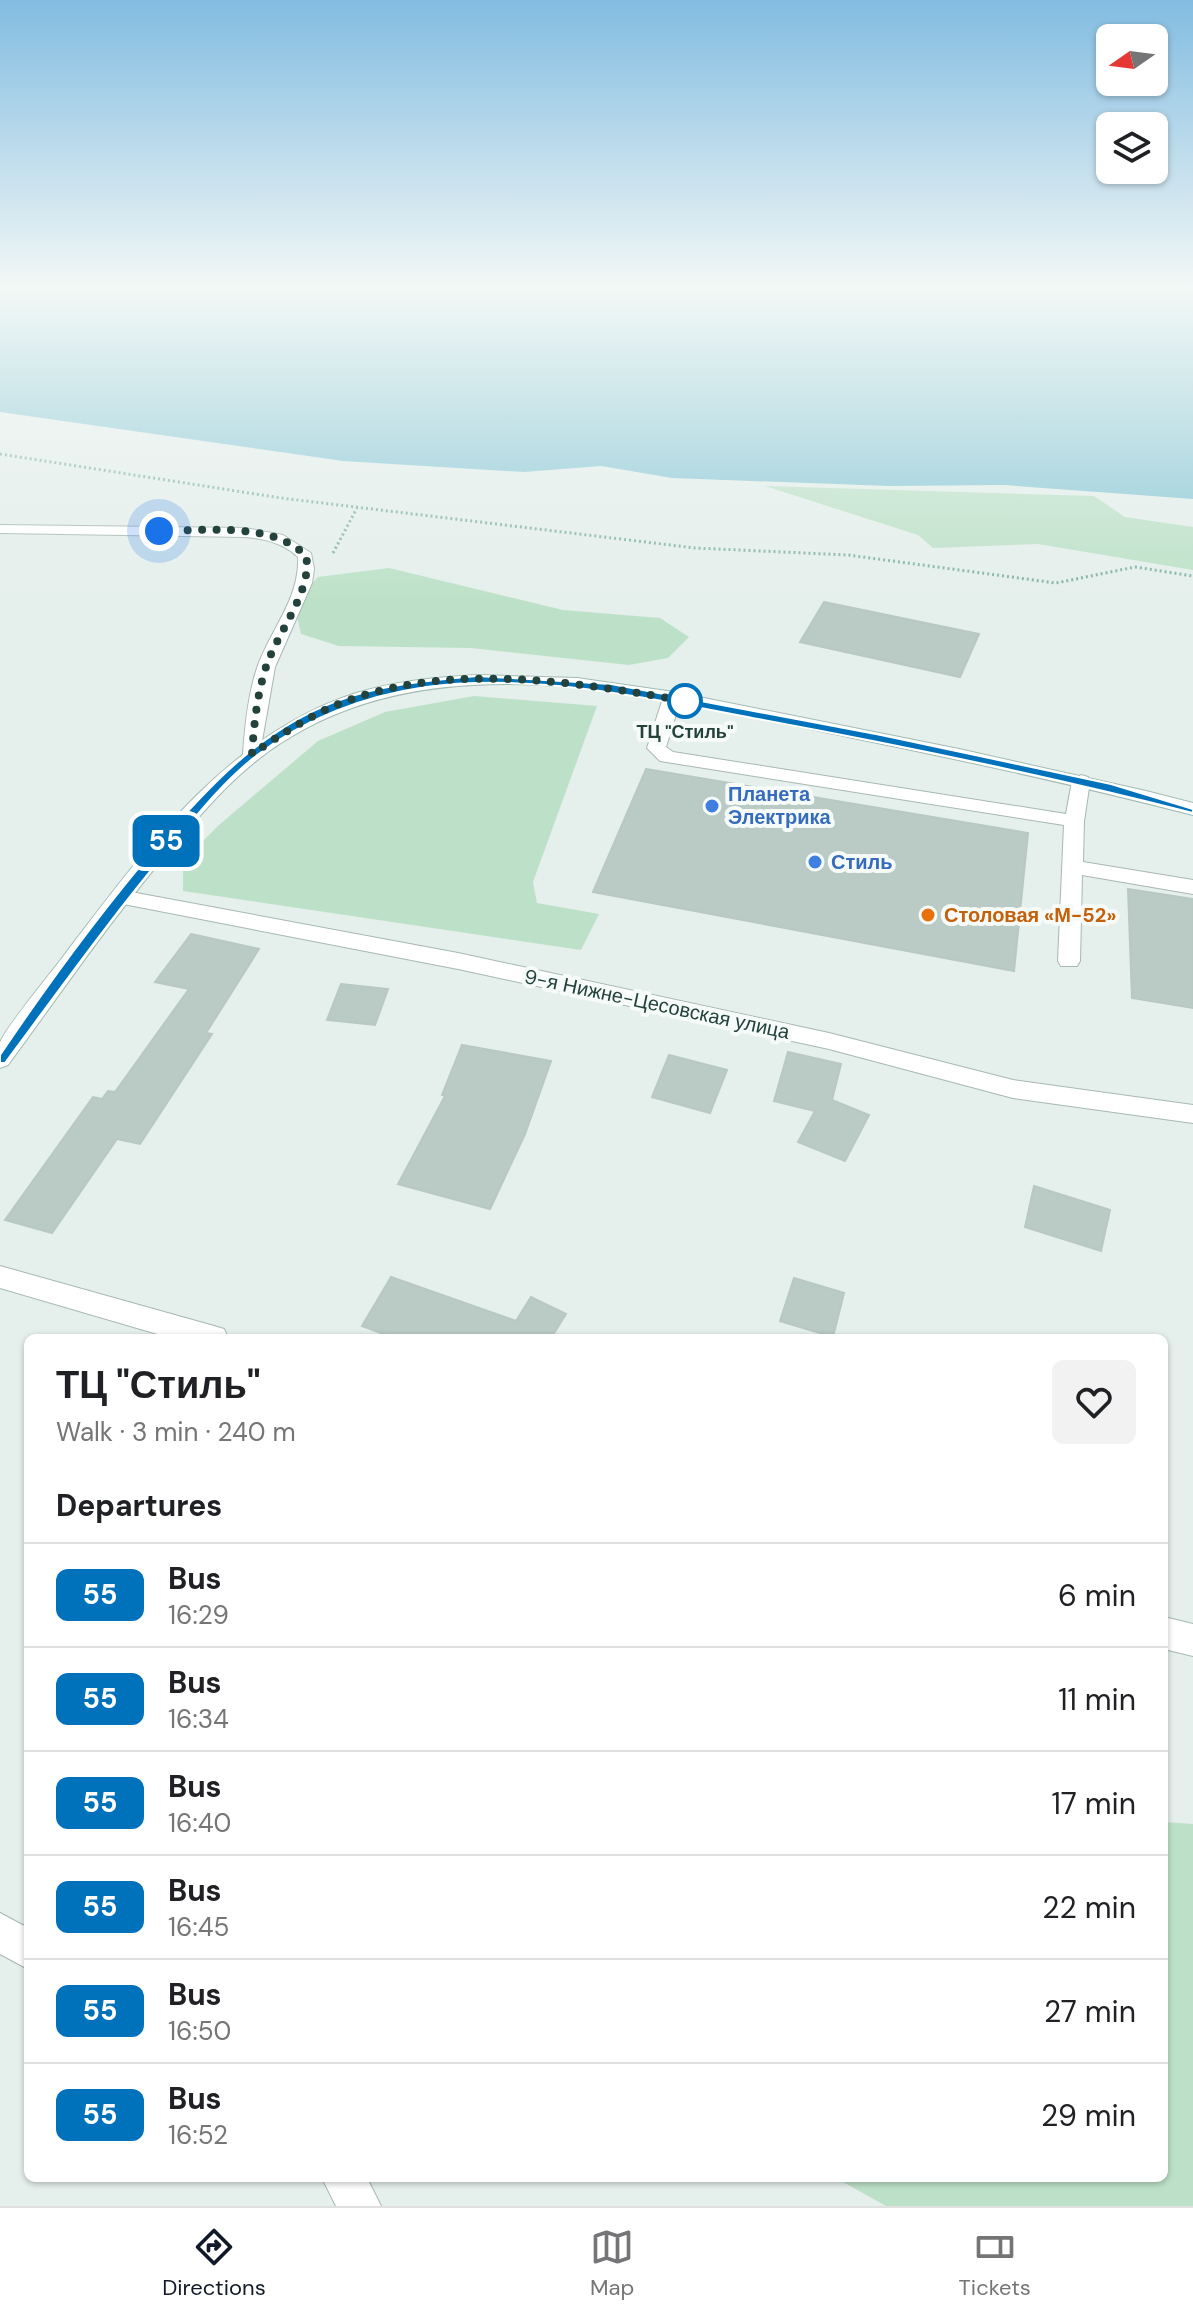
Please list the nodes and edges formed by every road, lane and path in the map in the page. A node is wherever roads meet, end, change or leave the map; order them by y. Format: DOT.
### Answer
graph roads {
  1 [pos="0,454"];
  2 [pos="0,529"];
  3 [pos="1193,576"];
  4 [pos="672,698"];
  5 [pos="252,754"];
  6 [pos="1081,781"];
  7 [pos="1193,809"];
  8 [pos="1074,821"];
  9 [pos="1072,867"];
  10 [pos="1193,887"];
  11 [pos="120,897"];
  12 [pos="1069,961"];
  13 [pos="0,1059"];
  14 [pos="1193,1114"];
  15 [pos="0,1277"];
  16 [pos="200,1334"];
  17 [pos="1168,1634"];
  18 [pos="1193,1640"];
  19 [pos="0,1932"];
  20 [pos="24,1947"];
  21 [pos="345,2182"];
  22 [pos="360,2206"];
  1 -- 3 [label="path"];
  2 -- 5 [label="street"];
  4 -- 5 [label="street"];
  4 -- 6 [label="street"];
  4 -- 8 [label="street"];
  5 -- 11 [label="street"];
  6 -- 7 [label="street"];
  6 -- 8 [label="street"];
  8 -- 9 [label="street"];
  9 -- 10 [label="street"];
  9 -- 12 [label="street"];
  11 -- 13 [label="street"];
  11 -- 14 [label="street, 9-я Нижне-Цесовская улица"];
  15 -- 16 [label="street"];
  17 -- 18 [label="street"];
  19 -- 20 [label="street"];
  21 -- 22 [label="street"];
}
